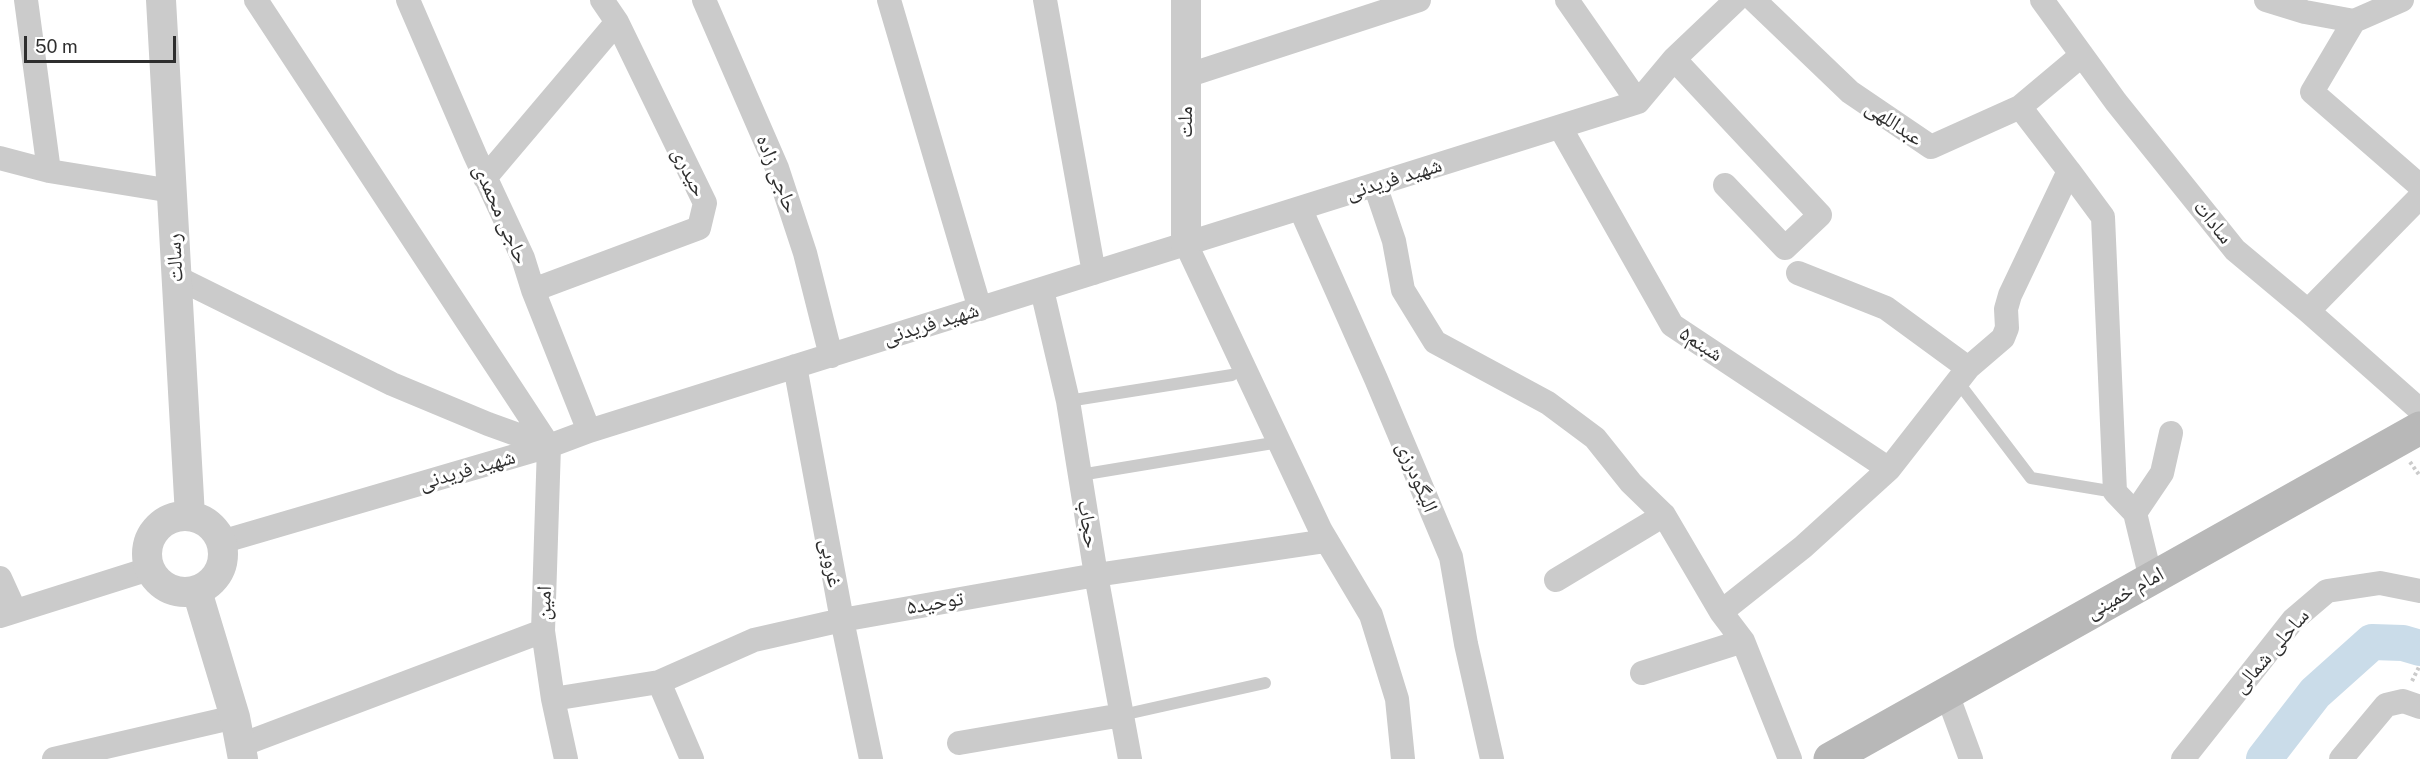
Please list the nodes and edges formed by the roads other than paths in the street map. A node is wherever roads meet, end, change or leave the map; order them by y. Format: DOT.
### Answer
graph roads {
  1 [pos="26,0"];
  2 [pos="161,0"];
  3 [pos="256,0"];
  4 [pos="408,0"];
  5 [pos="602,0"];
  6 [pos="704,0"];
  7 [pos="889,0"];
  8 [pos="1045,0"];
  9 [pos="1186,0"];
  10 [pos="1419,0"];
  11 [pos="1567,0"];
  12 [pos="1736,0"];
  13 [pos="1754,0"];
  14 [pos="2042,0"];
  15 [pos="2266,0"];
  16 [pos="2402,0"];
  17 [pos="2304,6"];
  18 [pos="2354,21"];
  19 [pos="617,22"];
  20 [pos="2082,55"];
  21 [pos="1674,58"];
  22 [pos="1186,76"];
  23 [pos="1638,102"];
  24 [pos="2020,107"];
  25 [pos="1560,127"];
  26 [pos="0,158"];
  27 [pos="49,171"];
  28 [pos="2069,171"];
  29 [pos="485,178"];
  30 [pos="1376,185"];
  31 [pos="1725,185"];
  32 [pos="2420,186"];
  33 [pos="172,191"];
  34 [pos="2420,198"];
  35 [pos="1300,208"];
  36 [pos="1186,244"];
  37 [pos="1094,273"];
  38 [pos="1798,273"];
  39 [pos="176,277"];
  40 [pos="533,290"];
  41 [pos="1041,290"];
  42 [pos="980,309"];
  43 [pos="2308,311"];
  44 [pos="831,356"];
  45 [pos="795,366"];
  46 [pos="1232,375"];
  47 [pos="1963,375"];
  48 [pos="1068,401"];
  49 [pos="2420,410"];
  50 [pos="2420,428"];
  51 [pos="589,431"];
  52 [pos="2171,433"];
  53 [pos="1279,442"];
  54 [pos="549,446"];
  55 [pos="1889,469"];
  56 [pos="1080,475"];
  57 [pos="2115,492"];
  58 [pos="2135,513"];
  59 [pos="1664,515"];
  60 [pos="190,516"];
  61 [pos="1326,541"];
  62 [pos="221,542"];
  63 [pos="149,569"];
  64 [pos="1096,575"];
  65 [pos="0,579"];
  66 [pos="2151,579"];
  67 [pos="1556,580"];
  68 [pos="197,591"];
  69 [pos="2420,591"];
  70 [pos="1721,612"];
  71 [pos="7,614"];
  72 [pos="842,620"];
  73 [pos="543,631"];
  74 [pos="1743,641"];
  75 [pos="1642,673"];
  76 [pos="659,682"];
  77 [pos="1265,683"];
  78 [pos="1947,694"];
  79 [pos="553,699"];
  80 [pos="2420,707"];
  81 [pos="1122,715"];
  82 [pos="240,740"];
  83 [pos="959,743"];
  84 [pos="2350,755"];
  85 [pos="54,759"];
  86 [pos="566,759"];
  87 [pos="692,759"];
  88 [pos="871,759"];
  89 [pos="1130,759"];
  90 [pos="1403,759"];
  91 [pos="1492,759"];
  92 [pos="1790,759"];
  93 [pos="1830,759"];
  94 [pos="1971,759"];
  95 [pos="2183,759"];
  1 -- 27 [label="street"];
  2 -- 33 [label="street, رسالت"];
  3 -- 54 [label="street"];
  4 -- 29 [label="street, حاجی محمدی"];
  5 -- 19 [label="street"];
  6 -- 44 [label="street, حاجی زاده"];
  7 -- 42 [label="street"];
  8 -- 37 [label="street"];
  9 -- 22 [label="street, ملت"];
  10 -- 22 [label="street"];
  11 -- 23 [label="street"];
  12 -- 21 [label="street"];
  13 -- 24 [label="street, عبداللهی"];
  14 -- 20 [label="street, سادات"];
  15 -- 17 [label="street"];
  16 -- 18 [label="street"];
  17 -- 18 [label="street"];
  18 -- 32 [label="street"];
  19 -- 29 [label="street"];
  19 -- 40 [label="street, حیدری"];
  20 -- 24 [label="street, عبداللهی"];
  20 -- 43 [label="street, سادات"];
  21 -- 23 [label="street"];
  21 -- 31 [label="street"];
  22 -- 36 [label="street, ملت"];
  23 -- 25 [label="street, شهید فریدنی"];
  24 -- 28 [label="street"];
  25 -- 30 [label="street, شهید فریدنی"];
  25 -- 55 [label="street, شبنم۵"];
  26 -- 27 [label="street"];
  27 -- 33 [label="street"];
  28 -- 47 [label="street"];
  28 -- 57 [label="street"];
  29 -- 40 [label="street, حاجی محمدی"];
  30 -- 35 [label="street, شهید فریدنی"];
  30 -- 59 [label="street"];
  33 -- 39 [label="street, رسالت"];
  34 -- 43 [label="street"];
  35 -- 36 [label="street, شهید فریدنی"];
  35 -- 91 [label="street, الیگودرزی"];
  36 -- 37 [label="street, شهید فریدنی"];
  36 -- 53 [label="street"];
  37 -- 41 [label="street, شهید فریدنی"];
  38 -- 47 [label="street"];
  39 -- 54 [label="street"];
  39 -- 60 [label="street, رسالت"];
  40 -- 51 [label="street, حاجی محمدی"];
  41 -- 42 [label="street, شهید فریدنی"];
  41 -- 48 [label="street, حجاب"];
  42 -- 44 [label="street, شهید فریدنی"];
  43 -- 49 [label="street, سادات"];
  44 -- 45 [label="street, شهید فریدنی"];
  45 -- 51 [label="street, شهید فریدنی"];
  45 -- 72 [label="street, غروبی"];
  46 -- 48 [label="lane"];
  47 -- 55 [label="street"];
  47 -- 57 [label="lane"];
  48 -- 56 [label="street, حجاب"];
  50 -- 66 [label="main road, امام خمینی"];
  51 -- 54 [label="street, شهید فریدنی"];
  52 -- 58 [label="street"];
  53 -- 56 [label="lane"];
  53 -- 61 [label="street"];
  54 -- 62 [label="street, شهید فریدنی"];
  54 -- 73 [label="street, امین"];
  55 -- 70 [label="street"];
  56 -- 64 [label="street, حجاب"];
  57 -- 58 [label="street"];
  58 -- 66 [label="street"];
  59 -- 67 [label="street"];
  59 -- 70 [label="street"];
  60 -- 62 [label="street"];
  60 -- 63 [label="street"];
  61 -- 64 [label="street, توحید۵"];
  61 -- 90 [label="street"];
  62 -- 68 [label="street"];
  63 -- 68 [label="street"];
  63 -- 71 [label="street"];
  64 -- 72 [label="street, توحید۵"];
  64 -- 81 [label="street, حجاب"];
  65 -- 71 [label="street"];
  66 -- 78 [label="main road, امام خمینی"];
  68 -- 82 [label="street"];
  69 -- 95 [label="street, ساحلی شمالی"];
  70 -- 74 [label="street"];
  72 -- 76 [label="street, توحید۵"];
  72 -- 88 [label="street, غروبی"];
  73 -- 79 [label="street, امین"];
  73 -- 82 [label="street"];
  74 -- 75 [label="street"];
  74 -- 92 [label="street"];
  76 -- 79 [label="street, توحید۵"];
  76 -- 87 [label="street"];
  77 -- 81 [label="lane"];
  78 -- 93 [label="main road, امام خمینی"];
  78 -- 94 [label="street"];
  79 -- 86 [label="street, امین"];
  80 -- 84 [label="street"];
  81 -- 83 [label="street"];
  81 -- 89 [label="street, حجاب"];
  82 -- 85 [label="street"];
}
